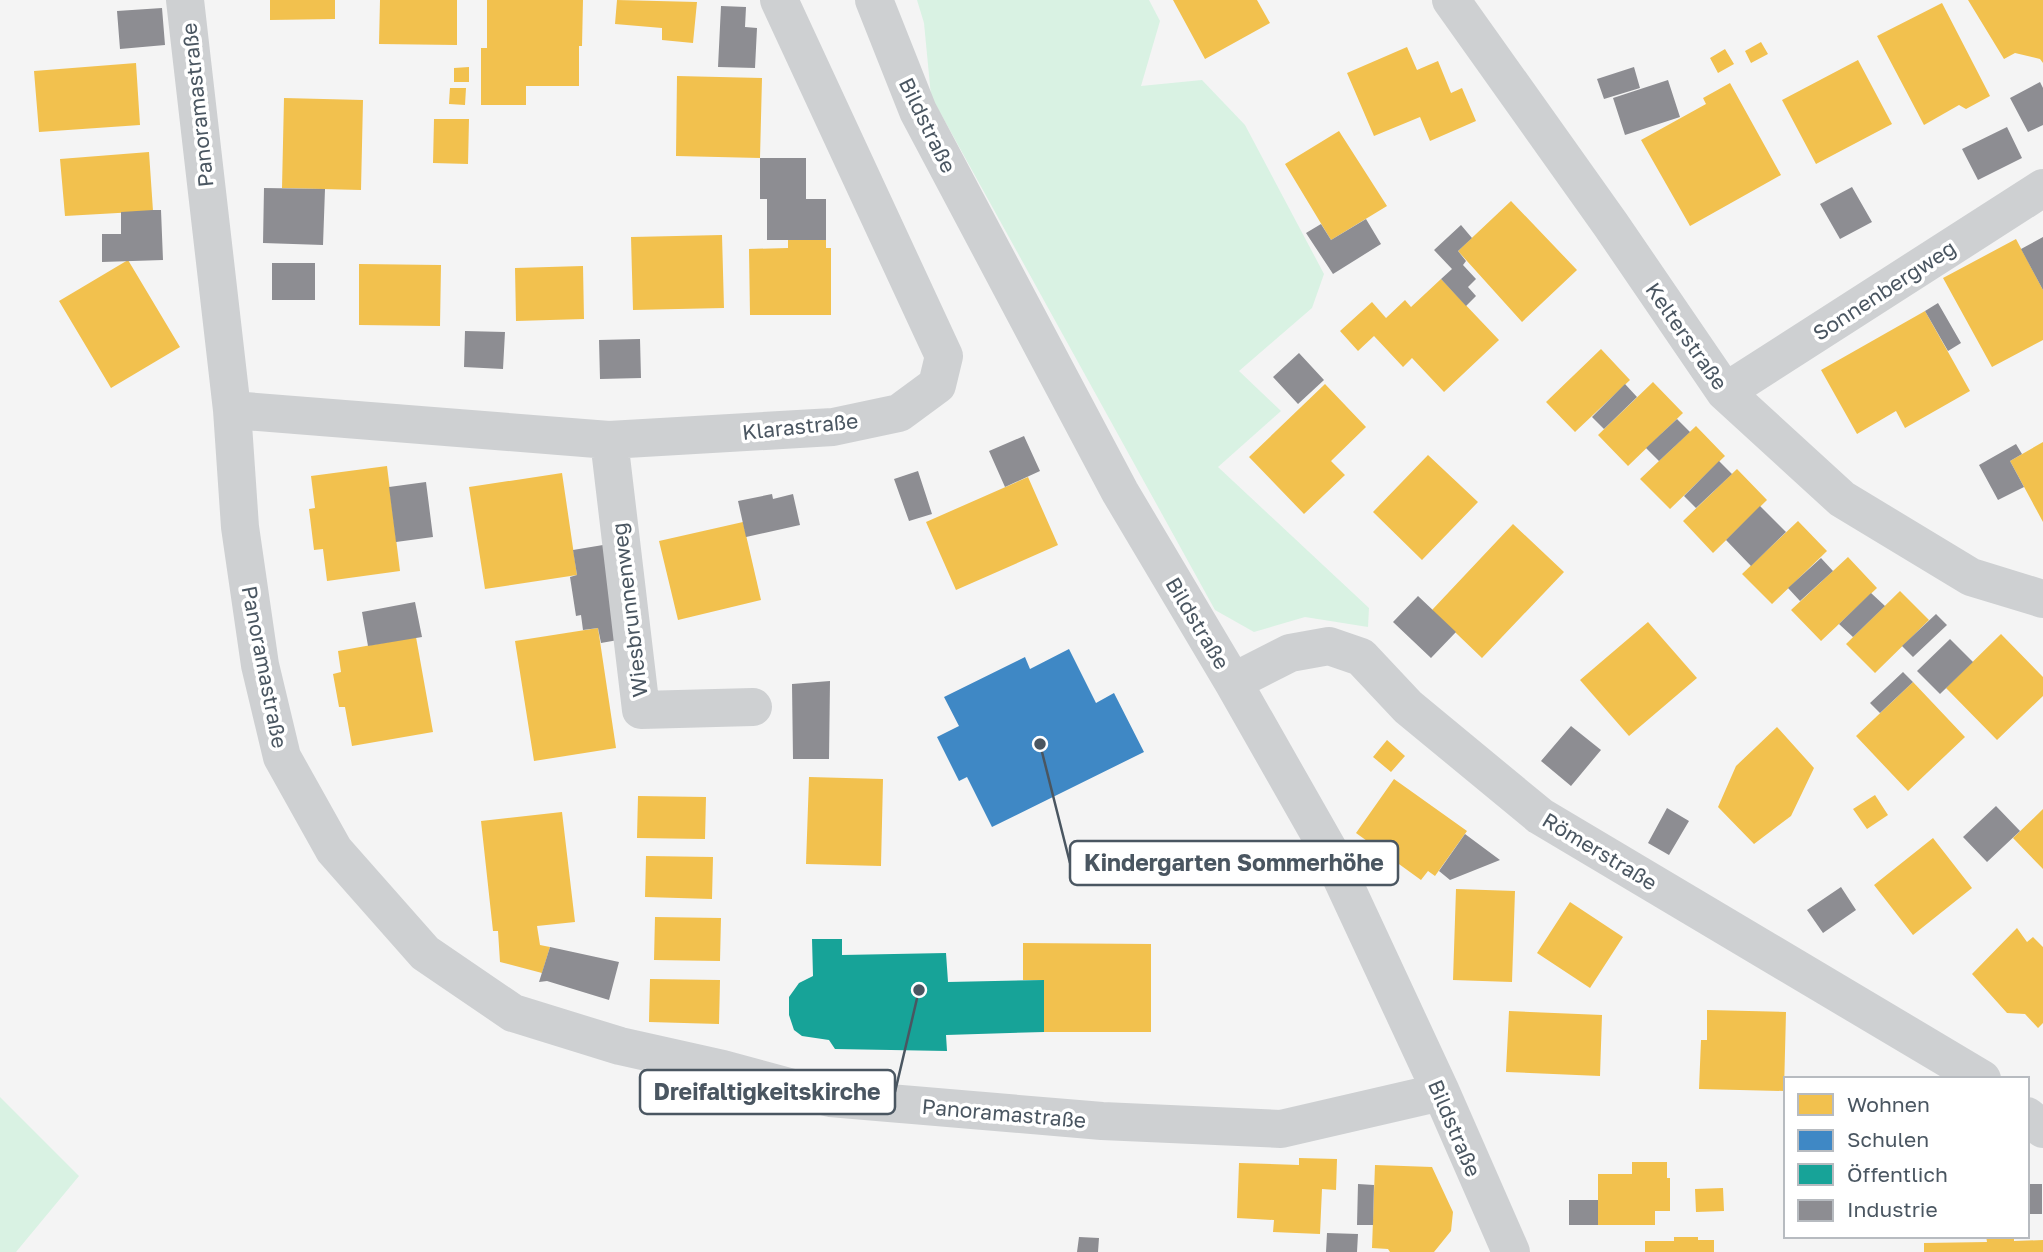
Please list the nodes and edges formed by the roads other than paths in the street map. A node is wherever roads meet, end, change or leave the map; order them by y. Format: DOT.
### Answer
graph roads {
  1 [pos="185,0"];
  2 [pos="779,0"];
  3 [pos="874,0"];
  4 [pos="1451,0"];
  5 [pos="2043,188"];
  6 [pos="1725,392"];
  7 [pos="232,410"];
  8 [pos="609,440"];
  9 [pos="2043,599"];
  10 [pos="1233,682"];
  11 [pos="753,707"];
  12 [pos="1979,1077"];
  13 [pos="1441,1092"];
  14 [pos="2029,1118"];
  15 [pos="2043,1129"];
  16 [pos="1511,1252"];
  1 -- 7 [label="street, Panoramastraße"];
  2 -- 8 [label="street, Klarastraße"];
  3 -- 10 [label="street, Bildstraße"];
  4 -- 6 [label="street, Kelterstraße"];
  5 -- 6 [label="street, Sonnenbergweg"];
  6 -- 9 [label="street, Kelterstraße"];
  7 -- 8 [label="street, Klarastraße"];
  7 -- 13 [label="street, Panoramastraße"];
  8 -- 11 [label="street, Wiesbrunnenweg"];
  10 -- 12 [label="street, Römerstraße"];
  10 -- 13 [label="street, Bildstraße"];
  13 -- 16 [label="street, Bildstraße"];
  14 -- 15 [label="street"];
}
